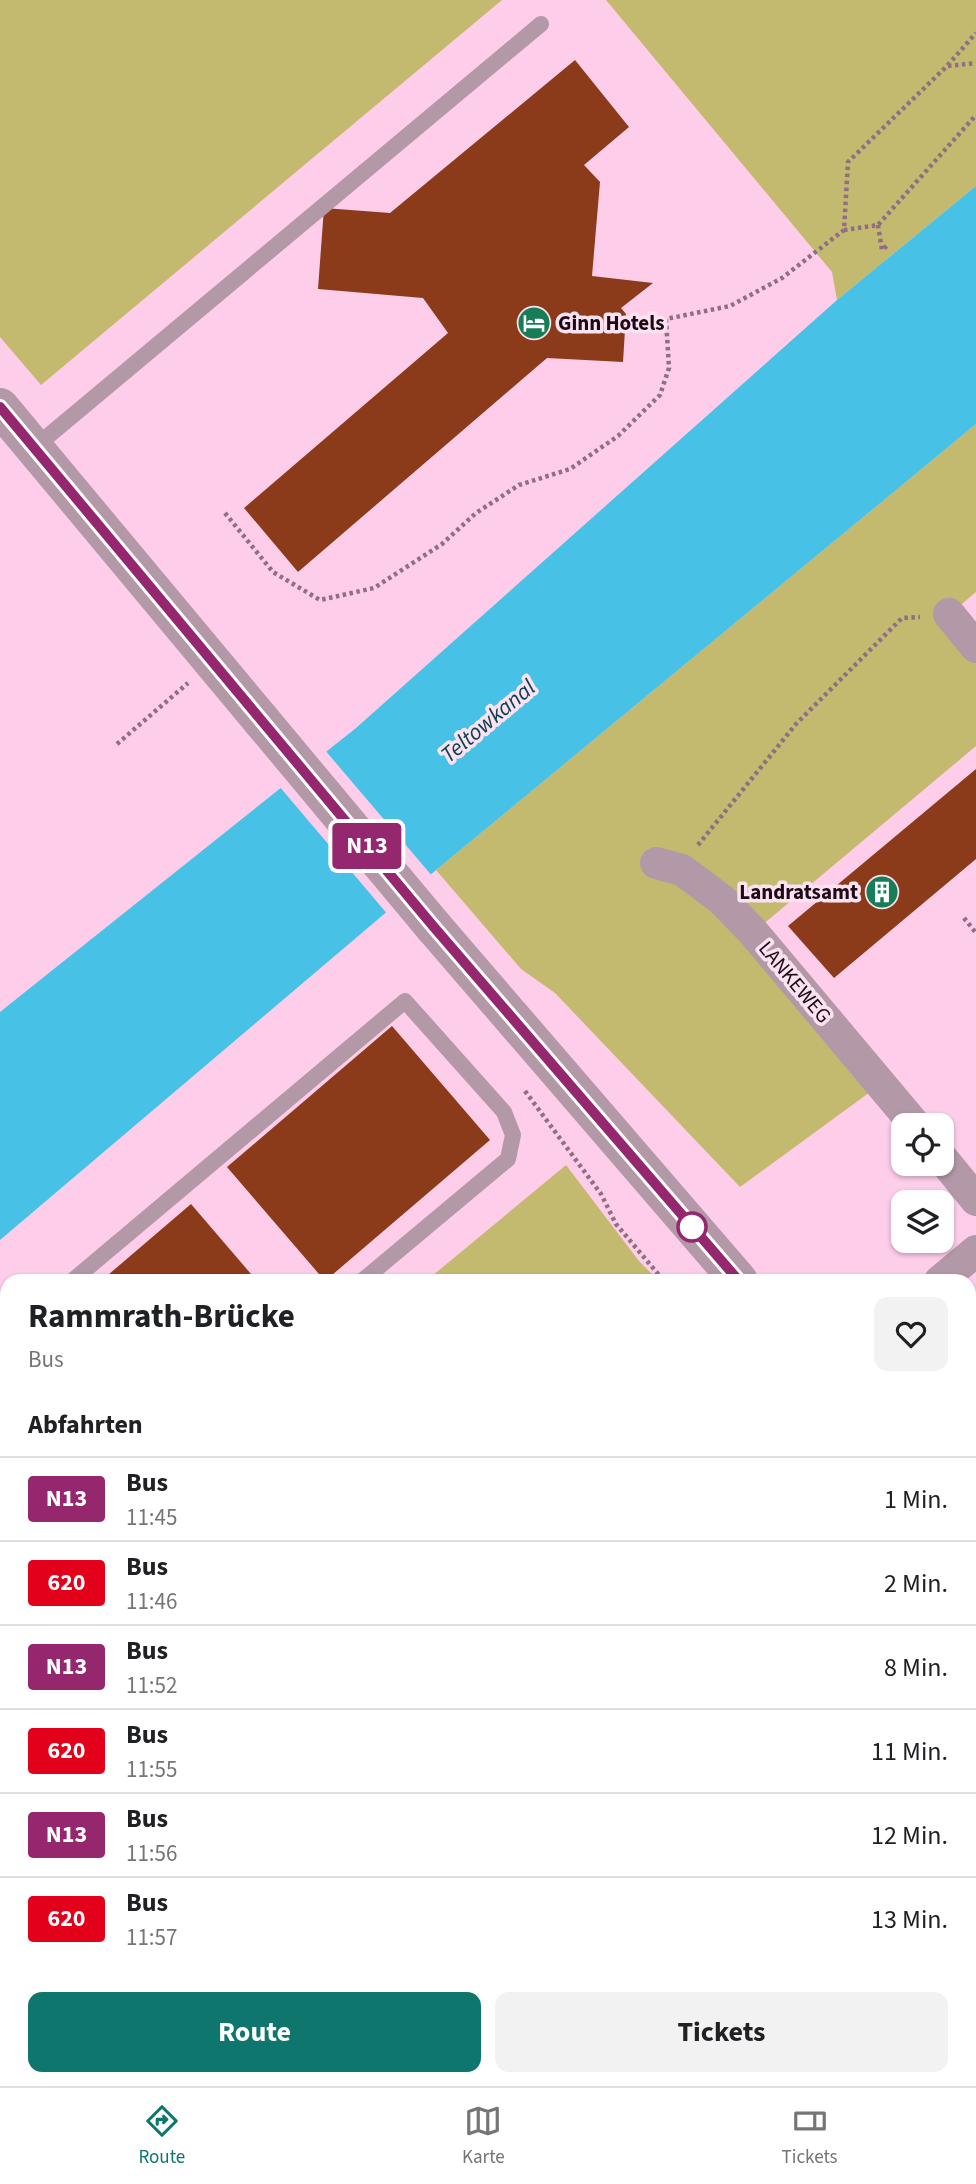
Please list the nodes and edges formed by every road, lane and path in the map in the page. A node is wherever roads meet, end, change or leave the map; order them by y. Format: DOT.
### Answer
graph roads {
  1 [pos="541,24"];
  2 [pos="976,33"];
  3 [pos="976,63"];
  4 [pos="947,66"];
  5 [pos="976,115"];
  6 [pos="878,225"];
  7 [pos="844,230"];
  8 [pos="889,244"];
  9 [pos="0,407"];
  10 [pos="35,447"];
  11 [pos="225,513"];
  12 [pos="949,614"];
  13 [pos="976,647"];
  14 [pos="192,679"];
  15 [pos="117,744"];
  16 [pos="656,863"];
  17 [pos="964,918"];
  18 [pos="976,933"];
  19 [pos="522,1086"];
  20 [pos="905,1113"];
  21 [pos="954,1173"];
  22 [pos="976,1200"];
  23 [pos="976,1251"];
  24 [pos="80,1274"];
  25 [pos="370,1274"];
  26 [pos="658,1274"];
  27 [pos="733,1274"];
  28 [pos="948,1274"];
  1 -- 10 [label="lane"];
  2 -- 4 [label="path"];
  3 -- 4 [label="path"];
  4 -- 7 [label="path"];
  5 -- 6 [label="path"];
  6 -- 7 [label="path"];
  6 -- 8 [label="path"];
  7 -- 11 [label="path"];
  9 -- 10 [label="street"];
  10 -- 27 [label="street, bridge"];
  12 -- 13 [label="street"];
  12 -- 16 [label="path"];
  14 -- 15 [label="path"];
  16 -- 20 [label="street, LANKEWEG"];
  17 -- 18 [label="path"];
  19 -- 26 [label="path"];
  21 -- 22 [label="street"];
  23 -- 28 [label="street"];
  24 -- 25 [label="lane"];
}
